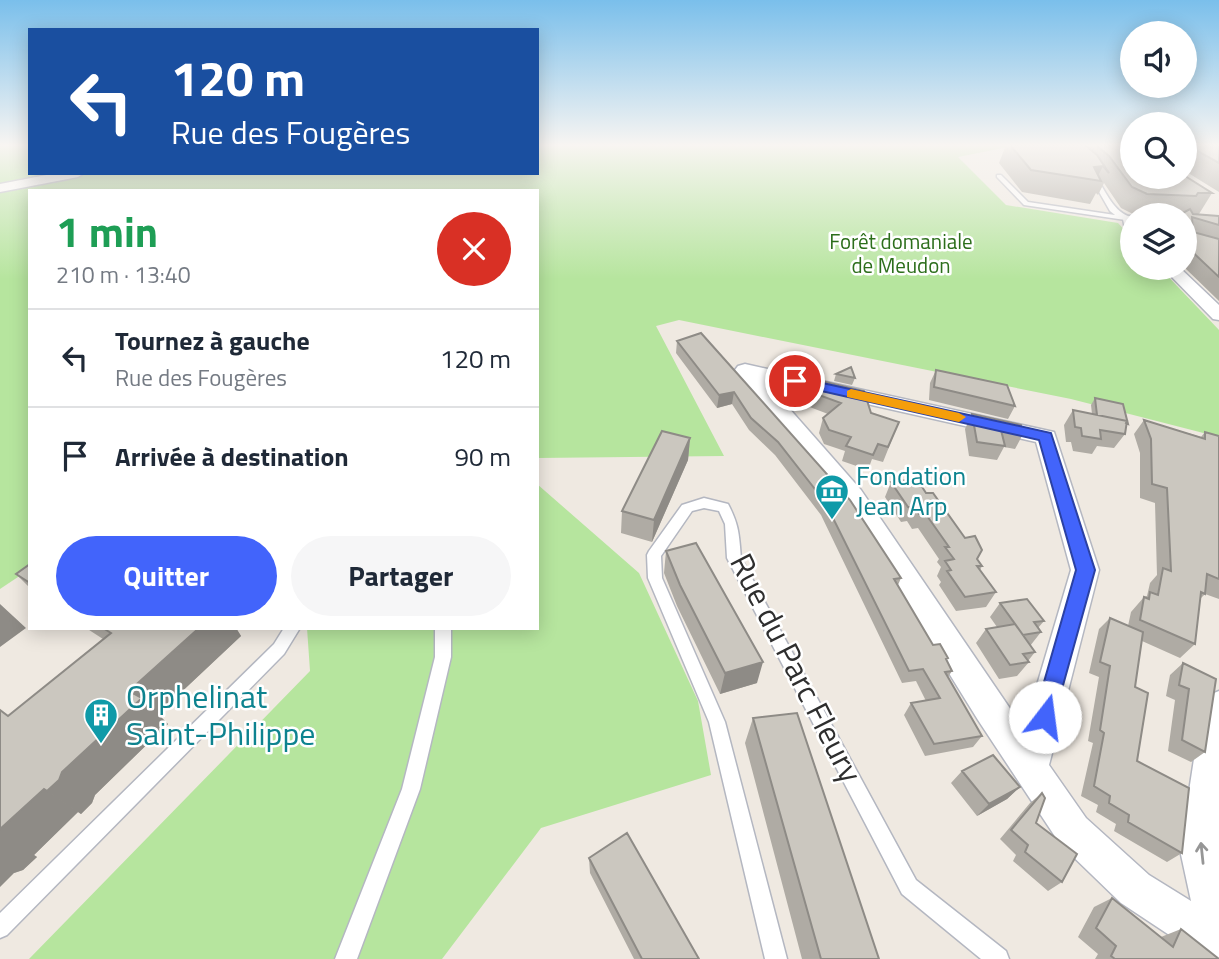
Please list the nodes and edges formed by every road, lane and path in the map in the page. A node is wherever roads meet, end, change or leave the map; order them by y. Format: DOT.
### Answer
graph roads {
  1 [pos="1012,190"];
  2 [pos="1101,190"];
  3 [pos="1072,201"];
  4 [pos="1099,205"];
  5 [pos="1087,210"];
  6 [pos="1120,214"];
  7 [pos="1120,218"];
  8 [pos="1183,280"];
  9 [pos="1219,316"];
  10 [pos="292,630"];
  11 [pos="443,630"];
  12 [pos="1219,707"];
  13 [pos="1031,766"];
  14 [pos="1219,919"];
  15 [pos="0,928"];
  16 [pos="1219,943"];
  17 [pos="346,959"];
  18 [pos="776,959"];
  19 [pos="998,959"];
  1 -- 5 [label="lane"];
  2 -- 6 [label="lane"];
  3 -- 5 [label="lane"];
  4 -- 5 [label="lane"];
  5 -- 7 [label="lane"];
  8 -- 9 [label="street"];
  10 -- 15 [label="lane"];
  11 -- 17 [label="lane"];
  14 -- 12 [label="street, one-way"];
  13 -- 13 [label="street"];
  13 -- 16 [label="street"];
  18 -- 19 [label="lane, Rue du Parc Fleury"];
}
